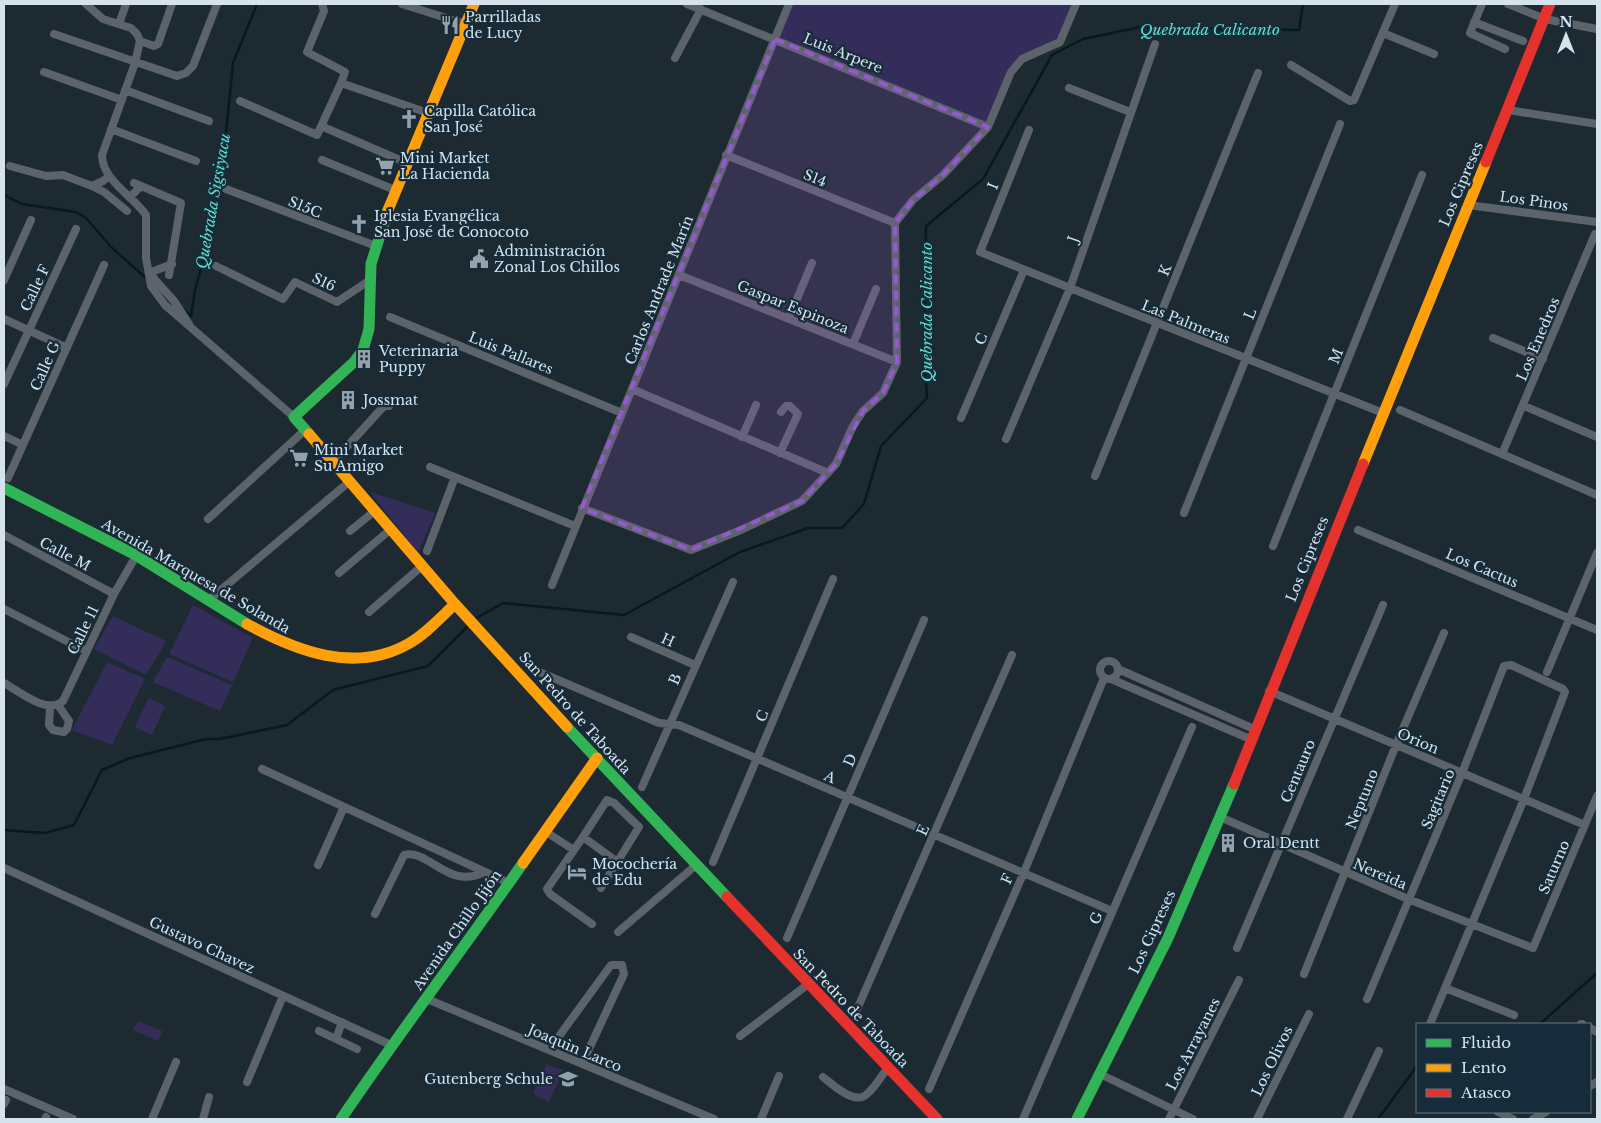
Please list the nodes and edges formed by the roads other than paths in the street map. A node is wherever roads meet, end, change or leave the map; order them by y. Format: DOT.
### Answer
graph roads {
  1 [pos="86,4"];
  2 [pos="126,4"];
  3 [pos="172,4"];
  4 [pos="217,4"];
  5 [pos="322,4"];
  6 [pos="402,4"];
  7 [pos="474,4"];
  8 [pos="687,4"];
  9 [pos="789,4"];
  10 [pos="1076,4"];
  11 [pos="1395,4"];
  12 [pos="1482,4"];
  13 [pos="1508,4"];
  14 [pos="1550,4"];
  15 [pos="701,9"];
  16 [pos="1545,18"];
  17 [pos="1474,22"];
  18 [pos="119,24"];
  19 [pos="465,24"];
  20 [pos="1597,29"];
  21 [pos="1383,33"];
  22 [pos="54,34"];
  23 [pos="775,38"];
  24 [pos="1523,41"];
  25 [pos="140,42"];
  26 [pos="1155,44"];
  27 [pos="1505,48"];
  28 [pos="1434,54"];
  29 [pos="675,58"];
  30 [pos="135,63"];
  31 [pos="1291,65"];
  32 [pos="44,72"];
  33 [pos="1258,73"];
  34 [pos="340,83"];
  35 [pos="1070,88"];
  36 [pos="125,90"];
  37 [pos="122,100"];
  38 [pos="240,101"];
  39 [pos="1508,110"];
  40 [pos="1130,112"];
  41 [pos="428,113"];
  42 [pos="209,121"];
  43 [pos="1340,124"];
  44 [pos="1597,124"];
  45 [pos="321,126"];
  46 [pos="988,127"];
  47 [pos="111,129"];
  48 [pos="1028,130"];
  49 [pos="726,155"];
  50 [pos="322,160"];
  51 [pos="196,161"];
  52 [pos="407,163"];
  53 [pos="10,166"];
  54 [pos="109,176"];
  55 [pos="1422,176"];
  56 [pos="92,186"];
  57 [pos="226,189"];
  58 [pos="395,190"];
  59 [pos="130,197"];
  60 [pos="1468,205"];
  61 [pos="127,211"];
  62 [pos="31,220"];
  63 [pos="1597,222"];
  64 [pos="895,224"];
  65 [pos="76,229"];
  66 [pos="1595,234"];
  67 [pos="376,246"];
  68 [pos="980,252"];
  69 [pos="812,263"];
  70 [pos="172,264"];
  71 [pos="104,265"];
  72 [pos="216,266"];
  73 [pos="1024,270"];
  74 [pos="149,273"];
  75 [pos="169,275"];
  76 [pos="679,275"];
  77 [pos="4,280"];
  78 [pos="370,280"];
  79 [pos="1070,288"];
  80 [pos="876,289"];
  81 [pos="390,317"];
  82 [pos="789,318"];
  83 [pos="4,319"];
  84 [pos="1157,323"];
  85 [pos="29,331"];
  86 [pos="1493,338"];
  87 [pos="853,344"];
  88 [pos="67,348"];
  89 [pos="1245,359"];
  90 [pos="1544,359"];
  91 [pos="897,362"];
  92 [pos="4,384"];
  93 [pos="632,390"];
  94 [pos="1334,395"];
  95 [pos="756,405"];
  96 [pos="389,406"];
  97 [pos="1524,406"];
  98 [pos="1400,410"];
  99 [pos="781,412"];
  100 [pos="622,413"];
  101 [pos="1383,413"];
  102 [pos="294,416"];
  103 [pos="961,418"];
  104 [pos="305,430"];
  105 [pos="4,436"];
  106 [pos="742,437"];
  107 [pos="1597,437"];
  108 [pos="1006,439"];
  109 [pos="23,445"];
  110 [pos="780,453"];
  111 [pos="1502,454"];
  112 [pos="333,462"];
  113 [pos="430,467"];
  114 [pos="828,473"];
  115 [pos="1095,476"];
  116 [pos="455,477"];
  117 [pos="350,481"];
  118 [pos="6,483"];
  119 [pos="1597,495"];
  120 [pos="582,508"];
  121 [pos="376,510"];
  122 [pos="1184,513"];
  123 [pos="208,519"];
  124 [pos="575,526"];
  125 [pos="391,529"];
  126 [pos="1358,530"];
  127 [pos="350,531"];
  128 [pos="4,535"];
  129 [pos="1273,546"];
  130 [pos="427,551"];
  131 [pos="1597,553"];
  132 [pos="136,556"];
  133 [pos="422,566"];
  134 [pos="339,573"];
  135 [pos="833,579"];
  136 [pos="733,582"];
  137 [pos="552,585"];
  138 [pos="114,594"];
  139 [pos="209,600"];
  140 [pos="455,604"];
  141 [pos="1383,605"];
  142 [pos="4,609"];
  143 [pos="368,612"];
  144 [pos="1570,618"];
  145 [pos="924,620"];
  146 [pos="1597,630"];
  147 [pos="1444,633"];
  148 [pos="631,637"];
  149 [pos="86,651"];
  150 [pos="1012,655"];
  151 [pos="694,665"];
  152 [pos="1118,669"];
  153 [pos="536,670"];
  154 [pos="1547,672"];
  155 [pos="1108,679"];
  156 [pos="4,683"];
  157 [pos="1269,691"];
  158 [pos="1334,719"];
  159 [pos="670,725"];
  160 [pos="1192,727"];
  161 [pos="1252,734"];
  162 [pos="1396,745"];
  163 [pos="597,758"];
  164 [pos="758,759"];
  165 [pos="262,769"];
  166 [pos="1462,773"];
  167 [pos="642,786"];
  168 [pos="1597,796"];
  169 [pos="847,798"];
  170 [pos="1524,799"];
  171 [pos="344,807"];
  172 [pos="1220,817"];
  173 [pos="1585,825"];
  174 [pos="546,832"];
  175 [pos="935,834"];
  176 [pos="583,837"];
  177 [pos="1281,844"];
  178 [pos="574,850"];
  179 [pos="616,861"];
  180 [pos="713,862"];
  181 [pos="318,865"];
  182 [pos="695,866"];
  183 [pos="4,868"];
  184 [pos="484,872"];
  185 [pos="1024,872"];
  186 [pos="1346,873"];
  187 [pos="509,883"];
  188 [pos="601,888"];
  189 [pos="1408,900"];
  190 [pos="1112,911"];
  191 [pos="375,914"];
  192 [pos="592,924"];
  193 [pos="1471,924"];
  194 [pos="618,932"];
  195 [pos="787,938"];
  196 [pos="1237,948"];
  197 [pos="1533,948"];
  198 [pos="1304,974"];
  199 [pos="1239,980"];
  200 [pos="807,985"];
  201 [pos="1445,988"];
  202 [pos="283,996"];
  203 [pos="427,999"];
  204 [pos="1367,999"];
  205 [pos="855,1014"];
  206 [pos="1309,1014"];
  207 [pos="1514,1015"];
  208 [pos="342,1022"];
  209 [pos="1430,1023"];
  210 [pos="319,1031"];
  211 [pos="740,1036"];
  212 [pos="336,1039"];
  213 [pos="557,1039"];
  214 [pos="391,1045"];
  215 [pos="357,1050"];
  216 [pos="1379,1051"];
  217 [pos="176,1062"];
  218 [pos="582,1064"];
  219 [pos="888,1068"];
  220 [pos="1100,1074"];
  221 [pos="779,1076"];
  222 [pos="823,1077"];
  223 [pos="247,1082"];
  224 [pos="4,1089"];
  225 [pos="929,1089"];
  226 [pos="209,1097"];
  227 [pos="1174,1110"];
  228 [pos="1500,1113"];
  229 [pos="73,1119"];
  230 [pos="152,1119"];
  231 [pos="203,1119"];
  232 [pos="341,1119"];
  233 [pos="714,1119"];
  234 [pos="761,1119"];
  235 [pos="937,1119"];
  236 [pos="1023,1119"];
  237 [pos="1077,1119"];
  238 [pos="1169,1119"];
  239 [pos="1193,1119"];
  240 [pos="1257,1119"];
  241 [pos="1347,1119"];
  242 [pos="1513,1119"];
  1 -- 18 [label="street"];
  2 -- 18 [label="street"];
  3 -- 25 [label="street"];
  4 -- 30 [label="street"];
  5 -- 34 [label="street"];
  6 -- 19 [label="street"];
  7 -- 19 [label="street"];
  8 -- 15 [label="street, Luis Arpere"];
  9 -- 23 [label="street, Carlos Andrade Marín"];
  10 -- 46 [label="street"];
  11 -- 21 [label="street"];
  12 -- 17 [label="street"];
  13 -- 16 [label="street"];
  14 -- 16 [label="street, Los Cipreses"];
  15 -- 23 [label="street, Luis Arpere"];
  15 -- 29 [label="street"];
  16 -- 20 [label="street"];
  16 -- 39 [label="street, Los Cipreses"];
  17 -- 24 [label="street"];
  17 -- 27 [label="street"];
  18 -- 25 [label="street"];
  19 -- 41 [label="street"];
  21 -- 28 [label="street"];
  21 -- 31 [label="street"];
  22 -- 30 [label="street"];
  23 -- 46 [label="street, Luis Arpere"];
  23 -- 49 [label="street, Carlos Andrade Marín"];
  25 -- 30 [label="street"];
  26 -- 40 [label="street, J"];
  30 -- 36 [label="street"];
  32 -- 37 [label="street"];
  33 -- 84 [label="street, K"];
  34 -- 41 [label="street"];
  34 -- 45 [label="street"];
  35 -- 40 [label="street"];
  36 -- 37 [label="street"];
  36 -- 42 [label="street"];
  37 -- 47 [label="street"];
  38 -- 45 [label="street"];
  39 -- 44 [label="street"];
  39 -- 60 [label="street, Los Cipreses"];
  40 -- 79 [label="street, J"];
  41 -- 52 [label="street"];
  43 -- 89 [label="street, L"];
  45 -- 52 [label="street"];
  46 -- 64 [label="street"];
  47 -- 51 [label="street"];
  47 -- 54 [label="street"];
  48 -- 68 [label="street, I"];
  49 -- 64 [label="street, S14"];
  49 -- 76 [label="street, Carlos Andrade Marín"];
  50 -- 58 [label="street"];
  52 -- 58 [label="street"];
  53 -- 56 [label="street"];
  54 -- 56 [label="street"];
  54 -- 59 [label="street, San Pedro de Taboada"];
  55 -- 94 [label="street, M"];
  56 -- 61 [label="street"];
  57 -- 67 [label="street, S15C"];
  58 -- 67 [label="street"];
  59 -- 70 [label="street"];
  59 -- 74 [label="street, San Pedro de Taboada"];
  60 -- 63 [label="street, Los Pinos"];
  60 -- 101 [label="street, Los Cipreses"];
  62 -- 77 [label="street"];
  64 -- 91 [label="street"];
  65 -- 85 [label="street, Calle F"];
  66 -- 90 [label="street, Los Enedros"];
  67 -- 78 [label="street"];
  68 -- 73 [label="street, Las Palmeras"];
  69 -- 82 [label="street"];
  70 -- 74 [label="street"];
  70 -- 75 [label="street"];
  71 -- 88 [label="street, Calle G"];
  72 -- 78 [label="street, S16"];
  73 -- 79 [label="street, Las Palmeras"];
  73 -- 103 [label="street, C"];
  74 -- 102 [label="street, San Pedro de Taboada"];
  76 -- 82 [label="street, Gaspar Espinoza"];
  76 -- 93 [label="street, Carlos Andrade Marín"];
  78 -- 102 [label="street"];
  79 -- 84 [label="street, Las Palmeras"];
  79 -- 108 [label="street, J"];
  80 -- 87 [label="street"];
  81 -- 100 [label="street, Luis Pallares"];
  82 -- 87 [label="street, Gaspar Espinoza"];
  83 -- 85 [label="street"];
  84 -- 89 [label="street, Las Palmeras"];
  84 -- 115 [label="street, K"];
  85 -- 88 [label="street"];
  85 -- 92 [label="street, Calle F"];
  86 -- 90 [label="street"];
  87 -- 91 [label="street, Gaspar Espinoza"];
  88 -- 109 [label="street, Calle G"];
  89 -- 94 [label="street, Las Palmeras"];
  89 -- 122 [label="street, L"];
  90 -- 97 [label="street, Los Enedros"];
  91 -- 114 [label="street"];
  93 -- 100 [label="street, Carlos Andrade Marín"];
  93 -- 106 [label="street"];
  94 -- 101 [label="street, Las Palmeras"];
  94 -- 129 [label="street, M"];
  95 -- 106 [label="street"];
  96 -- 112 [label="street"];
  97 -- 107 [label="street"];
  97 -- 111 [label="street, Los Enedros"];
  98 -- 111 [label="street"];
  99 -- 110 [label="street"];
  100 -- 120 [label="street, Carlos Andrade Marín"];
  101 -- 157 [label="street, Los Cipreses"];
  102 -- 104 [label="street, San Pedro de Taboada"];
  104 -- 112 [label="street, San Pedro de Taboada"];
  104 -- 123 [label="street"];
  105 -- 109 [label="street"];
  106 -- 110 [label="street"];
  109 -- 118 [label="street, Calle G"];
  110 -- 114 [label="street"];
  111 -- 119 [label="street"];
  112 -- 117 [label="street, San Pedro de Taboada"];
  113 -- 116 [label="street"];
  114 -- 120 [label="street"];
  116 -- 124 [label="street"];
  116 -- 130 [label="street"];
  117 -- 121 [label="street, San Pedro de Taboada"];
  117 -- 139 [label="street"];
  118 -- 132 [label="street, Avenida Marquesa de Solanda"];
  120 -- 124 [label="street, Carlos Andrade Marín"];
  121 -- 125 [label="street, San Pedro de Taboada"];
  121 -- 127 [label="street"];
  124 -- 137 [label="street, Carlos Andrade Marín"];
  125 -- 133 [label="street, San Pedro de Taboada"];
  125 -- 134 [label="street"];
  126 -- 144 [label="street, Los Cactus"];
  128 -- 138 [label="street, Calle M"];
  131 -- 144 [label="street"];
  132 -- 138 [label="street, Calle 11"];
  132 -- 139 [label="street, Avenida Marquesa de Solanda"];
  133 -- 140 [label="street, San Pedro de Taboada"];
  133 -- 143 [label="street"];
  135 -- 164 [label="street, C"];
  136 -- 151 [label="street, B"];
  138 -- 149 [label="street, Calle 11"];
  139 -- 140 [label="street, Avenida Marquesa de Solanda"];
  140 -- 163 [label="street, San Pedro de Taboada"];
  141 -- 158 [label="street, Centauro"];
  142 -- 149 [label="street"];
  144 -- 146 [label="street, Los Cactus"];
  144 -- 154 [label="street"];
  145 -- 169 [label="street, D"];
  147 -- 162 [label="street, Neptuno"];
  148 -- 151 [label="street, H"];
  149 -- 156 [label="street, Calle 11"];
  150 -- 175 [label="street, E"];
  151 -- 159 [label="street, B"];
  152 -- 155 [label="street"];
  152 -- 155 [label="street"];
  152 -- 161 [label="street"];
  153 -- 159 [label="street, A"];
  155 -- 161 [label="street"];
  155 -- 185 [label="street, F"];
  157 -- 158 [label="street, Orion"];
  157 -- 161 [label="street, Los Cipreses"];
  158 -- 162 [label="street, Orion"];
  158 -- 177 [label="street, Centauro"];
  159 -- 164 [label="street, A"];
  159 -- 167 [label="street, B"];
  160 -- 190 [label="street, G"];
  161 -- 172 [label="street, Los Cipreses"];
  162 -- 166 [label="street, Orion"];
  162 -- 186 [label="street, Neptuno"];
  163 -- 174 [label="street, Avenida Chillo Jijón"];
  163 -- 182 [label="street, San Pedro de Taboada"];
  164 -- 169 [label="street, A"];
  164 -- 180 [label="street, C"];
  165 -- 171 [label="street"];
  166 -- 170 [label="street, Orion"];
  166 -- 170 [label="street, Sagitario"];
  166 -- 189 [label="street, Sagitario"];
  168 -- 173 [label="street, Saturno"];
  169 -- 175 [label="street, A"];
  169 -- 195 [label="street, D"];
  170 -- 173 [label="street, Orion"];
  170 -- 193 [label="street"];
  171 -- 181 [label="street"];
  171 -- 184 [label="street"];
  172 -- 177 [label="street, Nereida"];
  172 -- 220 [label="street, Los Cipreses"];
  173 -- 197 [label="street, Saturno"];
  174 -- 178 [label="street"];
  174 -- 187 [label="street, Avenida Chillo Jijón"];
  175 -- 185 [label="street, A"];
  175 -- 205 [label="street, E"];
  176 -- 178 [label="street"];
  176 -- 179 [label="street"];
  176 -- 179 [label="street"];
  177 -- 186 [label="street, Nereida"];
  177 -- 196 [label="street, Centauro"];
  178 -- 192 [label="street"];
  179 -- 188 [label="street"];
  182 -- 194 [label="street"];
  182 -- 200 [label="street, San Pedro de Taboada"];
  183 -- 202 [label="street, Gustavo Chavez"];
  184 -- 187 [label="street"];
  184 -- 191 [label="street"];
  185 -- 190 [label="street, A"];
  185 -- 225 [label="street, F"];
  186 -- 189 [label="street, Nereida"];
  186 -- 198 [label="street, Neptuno"];
  187 -- 203 [label="street, Avenida Chillo Jijón"];
  189 -- 193 [label="street, Nereida"];
  189 -- 204 [label="street, Sagitario"];
  190 -- 236 [label="street, G"];
  193 -- 197 [label="street, Nereida"];
  193 -- 201 [label="street"];
  199 -- 227 [label="street, Los Arrayanes"];
  200 -- 211 [label="street"];
  200 -- 219 [label="street, San Pedro de Taboada"];
  201 -- 207 [label="street"];
  201 -- 209 [label="street"];
  202 -- 208 [label="street, Gustavo Chavez"];
  202 -- 223 [label="street"];
  203 -- 214 [label="street, Avenida Chillo Jijón"];
  203 -- 218 [label="street, Joaquìn Larco"];
  206 -- 240 [label="street, Los Olivos"];
  208 -- 212 [label="street"];
  208 -- 214 [label="street, Gustavo Chavez"];
  210 -- 212 [label="street"];
  212 -- 215 [label="street"];
  213 -- 218 [label="street"];
  214 -- 232 [label="street, Avenida Chillo Jijón"];
  216 -- 241 [label="street"];
  217 -- 230 [label="street"];
  218 -- 233 [label="street, Joaquìn Larco"];
  219 -- 222 [label="street"];
  219 -- 235 [label="street, San Pedro de Taboada"];
  220 -- 227 [label="street"];
  220 -- 237 [label="street, Los Cipreses"];
  221 -- 234 [label="street"];
  224 -- 229 [label="street"];
  226 -- 231 [label="street"];
  227 -- 238 [label="street, Los Arrayanes"];
  227 -- 239 [label="street"];
  228 -- 242 [label="street"];
}
